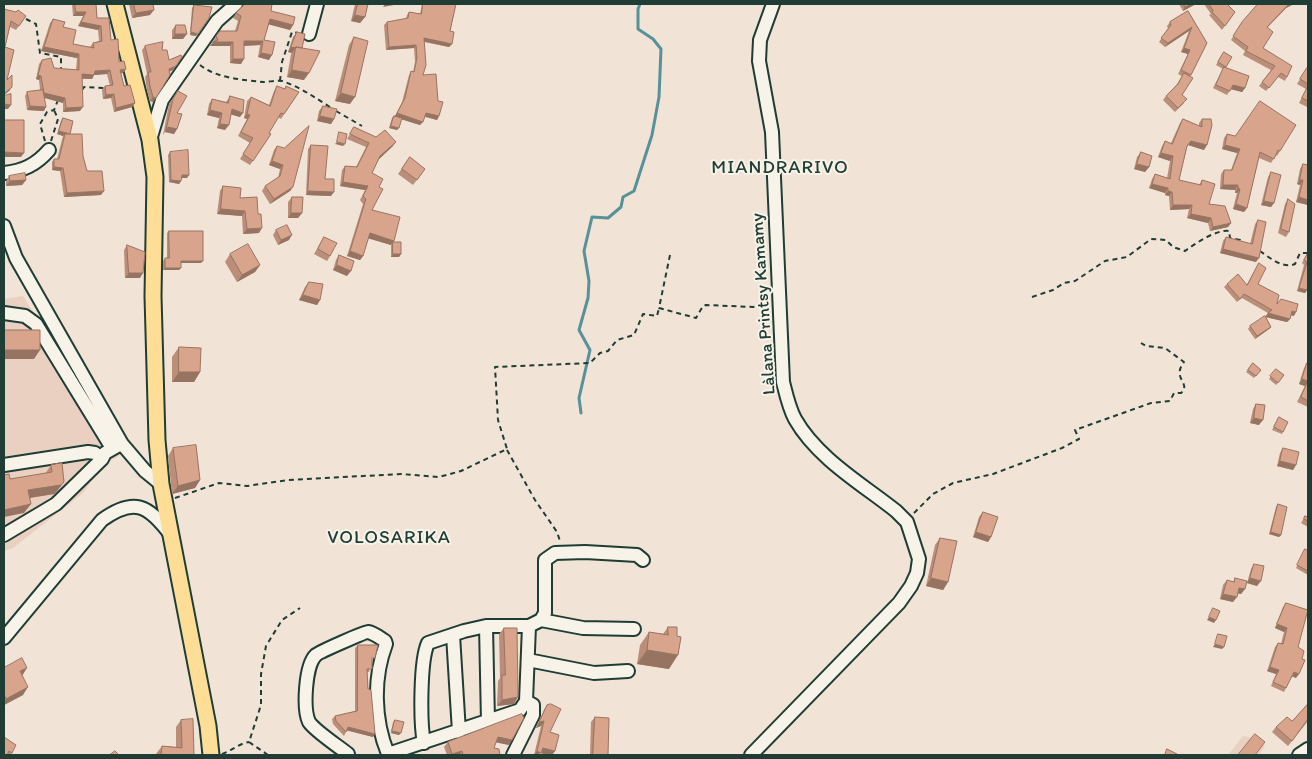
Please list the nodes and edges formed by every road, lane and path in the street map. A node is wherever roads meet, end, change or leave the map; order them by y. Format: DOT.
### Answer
graph roads {
  1 [pos="115,4"];
  2 [pos="236,4"];
  3 [pos="317,4"];
  4 [pos="773,4"];
  5 [pos="26,19"];
  6 [pos="309,34"];
  7 [pos="191,58"];
  8 [pos="61,77"];
  9 [pos="280,81"];
  10 [pos="113,88"];
  11 [pos="81,92"];
  12 [pos="60,93"];
  13 [pos="54,110"];
  14 [pos="362,126"];
  15 [pos="150,140"];
  16 [pos="48,150"];
  17 [pos="4,173"];
  18 [pos="4,226"];
  19 [pos="1243,246"];
  20 [pos="1258,250"];
  21 [pos="1308,253"];
  22 [pos="670,255"];
  23 [pos="1032,297"];
  24 [pos="778,304"];
  25 [pos="659,308"];
  26 [pos="4,313"];
  27 [pos="1141,343"];
  28 [pos="117,446"];
  29 [pos="507,449"];
  30 [pos="102,459"];
  31 [pos="4,465"];
  32 [pos="161,484"];
  33 [pos="166,502"];
  34 [pos="907,522"];
  35 [pos="4,534"];
  36 [pos="172,536"];
  37 [pos="564,552"];
  38 [pos="643,560"];
  39 [pos="300,608"];
  40 [pos="535,623"];
  41 [pos="486,626"];
  42 [pos="634,628"];
  43 [pos="453,635"];
  44 [pos="4,638"];
  45 [pos="528,660"];
  46 [pos="628,672"];
  47 [pos="526,701"];
  48 [pos="488,722"];
  49 [pos="459,732"];
  50 [pos="249,742"];
  51 [pos="424,742"];
  52 [pos="1308,749"];
  53 [pos="348,754"];
  54 [pos="388,754"];
  55 [pos="211,755"];
  56 [pos="220,755"];
  57 [pos="268,755"];
  58 [pos="513,755"];
  59 [pos="751,755"];
  60 [pos="1299,755"];
  1 -- 15 [label="main road"];
  2 -- 7 [label="street"];
  3 -- 6 [label="street"];
  4 -- 24 [label="street, Làlana Printsy Kamamy"];
  5 -- 8 [label="path"];
  6 -- 9 [label="path"];
  7 -- 9 [label="path"];
  7 -- 15 [label="street"];
  9 -- 14 [label="path"];
  10 -- 11 [label="path"];
  12 -- 13 [label="path"];
  13 -- 16 [label="path"];
  13 -- 16 [label="path"];
  15 -- 32 [label="main road"];
  16 -- 17 [label="street"];
  18 -- 28 [label="street"];
  19 -- 23 [label="path"];
  20 -- 21 [label="path"];
  22 -- 25 [label="path"];
  24 -- 25 [label="path"];
  24 -- 34 [label="street, Làlana Printsy Kamamy"];
  25 -- 29 [label="path"];
  26 -- 28 [label="street"];
  27 -- 34 [label="path"];
  28 -- 30 [label="street"];
  28 -- 32 [label="street"];
  29 -- 33 [label="path"];
  29 -- 37 [label="path"];
  30 -- 31 [label="street"];
  30 -- 35 [label="street"];
  32 -- 33 [label="main road"];
  33 -- 36 [label="main road"];
  34 -- 59 [label="street, Làlana Printsy Kamamy"];
  36 -- 44 [label="street"];
  36 -- 55 [label="main road"];
  37 -- 38 [label="street"];
  37 -- 40 [label="street"];
  39 -- 50 [label="path"];
  40 -- 41 [label="street"];
  40 -- 42 [label="street"];
  40 -- 45 [label="street"];
  41 -- 43 [label="street"];
  41 -- 48 [label="street"];
  43 -- 49 [label="street"];
  43 -- 51 [label="street"];
  45 -- 46 [label="street"];
  45 -- 47 [label="street"];
  47 -- 48 [label="street"];
  47 -- 58 [label="street"];
  48 -- 49 [label="street"];
  49 -- 51 [label="street"];
  50 -- 56 [label="path"];
  50 -- 57 [label="path"];
  51 -- 54 [label="street"];
  52 -- 60 [label="street"];
  53 -- 54 [label="street"];
}
